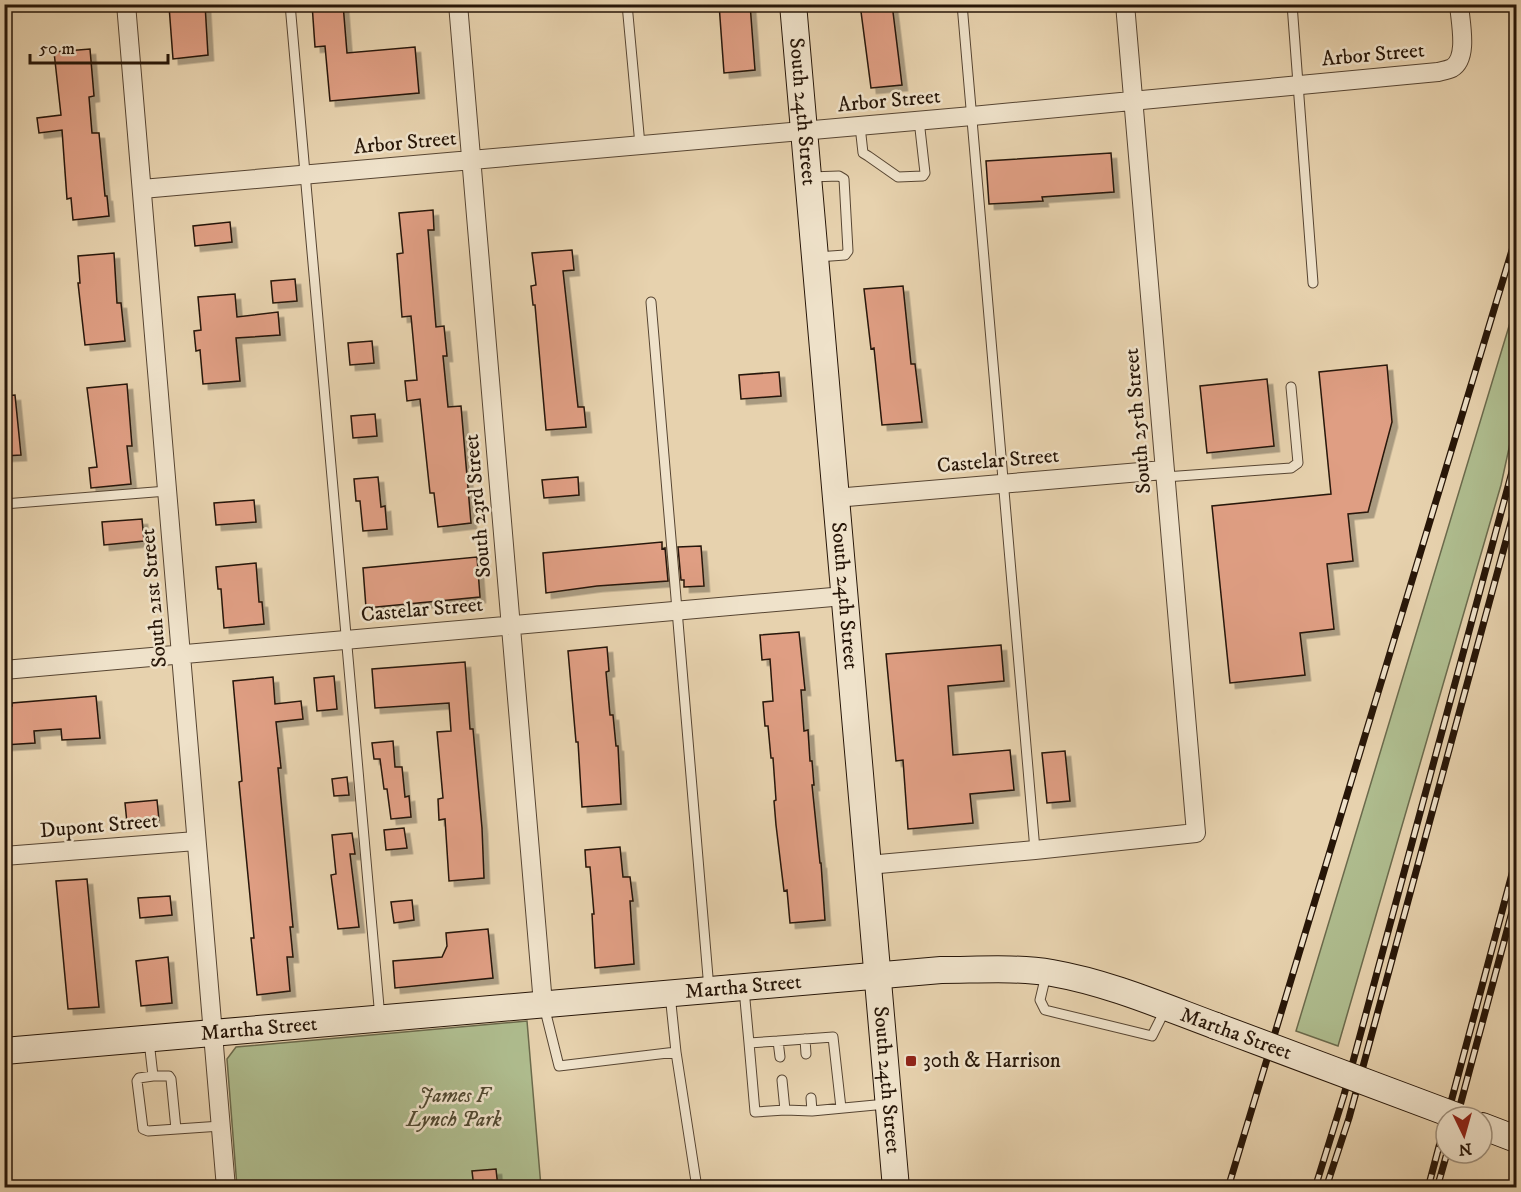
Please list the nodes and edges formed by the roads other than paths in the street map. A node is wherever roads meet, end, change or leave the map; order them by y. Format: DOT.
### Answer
graph roads {
  1 [pos="126,4"];
  2 [pos="290,4"];
  3 [pos="458,4"];
  4 [pos="627,4"];
  5 [pos="793,4"];
  6 [pos="962,4"];
  7 [pos="1125,4"];
  8 [pos="1292,4"];
  9 [pos="1459,4"];
  10 [pos="1299,84"];
  11 [pos="1134,101"];
  12 [pos="972,116"];
  13 [pos="919,120"];
  14 [pos="860,126"];
  15 [pos="804,131"];
  16 [pos="640,146"];
  17 [pos="471,160"];
  18 [pos="305,175"];
  19 [pos="808,177"];
  20 [pos="142,189"];
  21 [pos="815,257"];
  22 [pos="1313,283"];
  23 [pos="651,302"];
  24 [pos="1291,387"];
  25 [pos="1164,473"];
  26 [pos="1003,484"];
  27 [pos="167,491"];
  28 [pos="835,498"];
  29 [pos="4,504"];
  30 [pos="844,596"];
  31 [pos="677,610"];
  32 [pos="511,625"];
  33 [pos="347,640"];
  34 [pos="181,655"];
  35 [pos="4,670"];
  36 [pos="196,841"];
  37 [pos="1035,850"];
  38 [pos="4,856"];
  39 [pos="868,865"];
  40 [pos="1047,972"];
  41 [pos="878,974"];
  42 [pos="744,987"];
  43 [pos="709,989"];
  44 [pos="669,992"];
  45 [pos="543,1004"];
  46 [pos="1166,1007"];
  47 [pos="380,1018"];
  48 [pos="213,1033"];
  49 [pos="148,1038"];
  50 [pos="805,1039"];
  51 [pos="778,1041"];
  52 [pos="749,1043"];
  53 [pos="4,1051"];
  54 [pos="676,1052"];
  55 [pos="806,1054"];
  56 [pos="780,1057"];
  57 [pos="153,1076"];
  58 [pos="782,1080"];
  59 [pos="811,1098"];
  60 [pos="890,1103"];
  61 [pos="841,1108"];
  62 [pos="1434,1108"];
  63 [pos="785,1110"];
  64 [pos="812,1111"];
  65 [pos="221,1126"];
  66 [pos="176,1130"];
  67 [pos="1494,1130"];
  68 [pos="1516,1138"];
  69 [pos="226,1188"];
  70 [pos="697,1188"];
  71 [pos="896,1188"];
  1 -- 20 [label="street, South 21st Street"];
  2 -- 18 [label="lane"];
  3 -- 17 [label="street, South 23rd Street"];
  4 -- 16 [label="lane"];
  5 -- 15 [label="main road, South 24th Street"];
  6 -- 12 [label="lane"];
  7 -- 11 [label="street, South 25th Street"];
  8 -- 10 [label="lane"];
  9 -- 10 [label="street, Arbor Street"];
  10 -- 11 [label="street, Arbor Street"];
  10 -- 22 [label="lane"];
  11 -- 12 [label="street, Arbor Street"];
  11 -- 25 [label="street, South 25th Street"];
  12 -- 13 [label="street, Arbor Street"];
  12 -- 26 [label="lane"];
  13 -- 14 [label="street, Arbor Street"];
  13 -- 14 [label="lane"];
  14 -- 15 [label="street, Arbor Street"];
  15 -- 16 [label="street, Arbor Street"];
  15 -- 19 [label="main road, South 24th Street"];
  16 -- 17 [label="street, Arbor Street"];
  17 -- 18 [label="street, Arbor Street"];
  17 -- 32 [label="street, South 23rd Street"];
  18 -- 20 [label="street, Arbor Street"];
  18 -- 33 [label="lane"];
  19 -- 21 [label="main road, South 24th Street"];
  19 -- 21 [label="lane"];
  20 -- 27 [label="street, South 21st Street"];
  21 -- 28 [label="main road, South 24th Street"];
  23 -- 31 [label="lane"];
  24 -- 25 [label="lane"];
  25 -- 26 [label="street, Castelar Street"];
  25 -- 37 [label="street, South 25th Street"];
  26 -- 28 [label="street, Castelar Street"];
  26 -- 37 [label="lane"];
  27 -- 29 [label="lane"];
  27 -- 34 [label="street, South 21st Street"];
  28 -- 30 [label="main road, South 24th Street"];
  30 -- 31 [label="street, Castelar Street"];
  30 -- 39 [label="main road, South 24th Street"];
  31 -- 32 [label="street, Castelar Street"];
  31 -- 43 [label="lane"];
  32 -- 33 [label="street, Castelar Street"];
  32 -- 45 [label="street, South 23rd Street"];
  33 -- 34 [label="street, Castelar Street"];
  33 -- 47 [label="lane"];
  34 -- 35 [label="street, Castelar Street"];
  34 -- 36 [label="street, South 21st Street"];
  36 -- 38 [label="street, Dupont Street"];
  36 -- 48 [label="street, South 21st Street"];
  37 -- 39 [label="street"];
  39 -- 41 [label="main road, South 24th Street"];
  40 -- 41 [label="main road, Martha Street"];
  40 -- 46 [label="main road, Martha Street"];
  40 -- 46 [label="lane"];
  41 -- 42 [label="main road, Martha Street"];
  41 -- 60 [label="main road, South 24th Street"];
  42 -- 43 [label="main road, Martha Street"];
  42 -- 52 [label="lane"];
  43 -- 44 [label="main road, Martha Street"];
  44 -- 45 [label="main road, Martha Street"];
  44 -- 54 [label="lane"];
  45 -- 47 [label="main road, Martha Street"];
  45 -- 54 [label="lane"];
  46 -- 62 [label="main road, Martha Street, bridge"];
  47 -- 48 [label="main road, Martha Street"];
  48 -- 49 [label="main road, Martha Street"];
  48 -- 65 [label="street, South 21st Street"];
  49 -- 53 [label="main road, Martha Street"];
  49 -- 57 [label="lane"];
  50 -- 51 [label="lane"];
  50 -- 55 [label="lane"];
  50 -- 61 [label="lane"];
  51 -- 52 [label="lane"];
  51 -- 56 [label="lane"];
  52 -- 63 [label="lane"];
  54 -- 70 [label="lane"];
  57 -- 66 [label="lane"];
  57 -- 66 [label="lane"];
  58 -- 63 [label="lane"];
  59 -- 64 [label="lane"];
  60 -- 61 [label="lane"];
  60 -- 71 [label="main road, South 24th Street"];
  61 -- 64 [label="lane"];
  63 -- 64 [label="lane"];
  65 -- 66 [label="lane"];
  65 -- 69 [label="street, South 21st Street"];
  67 -- 68 [label="main road"];
}
